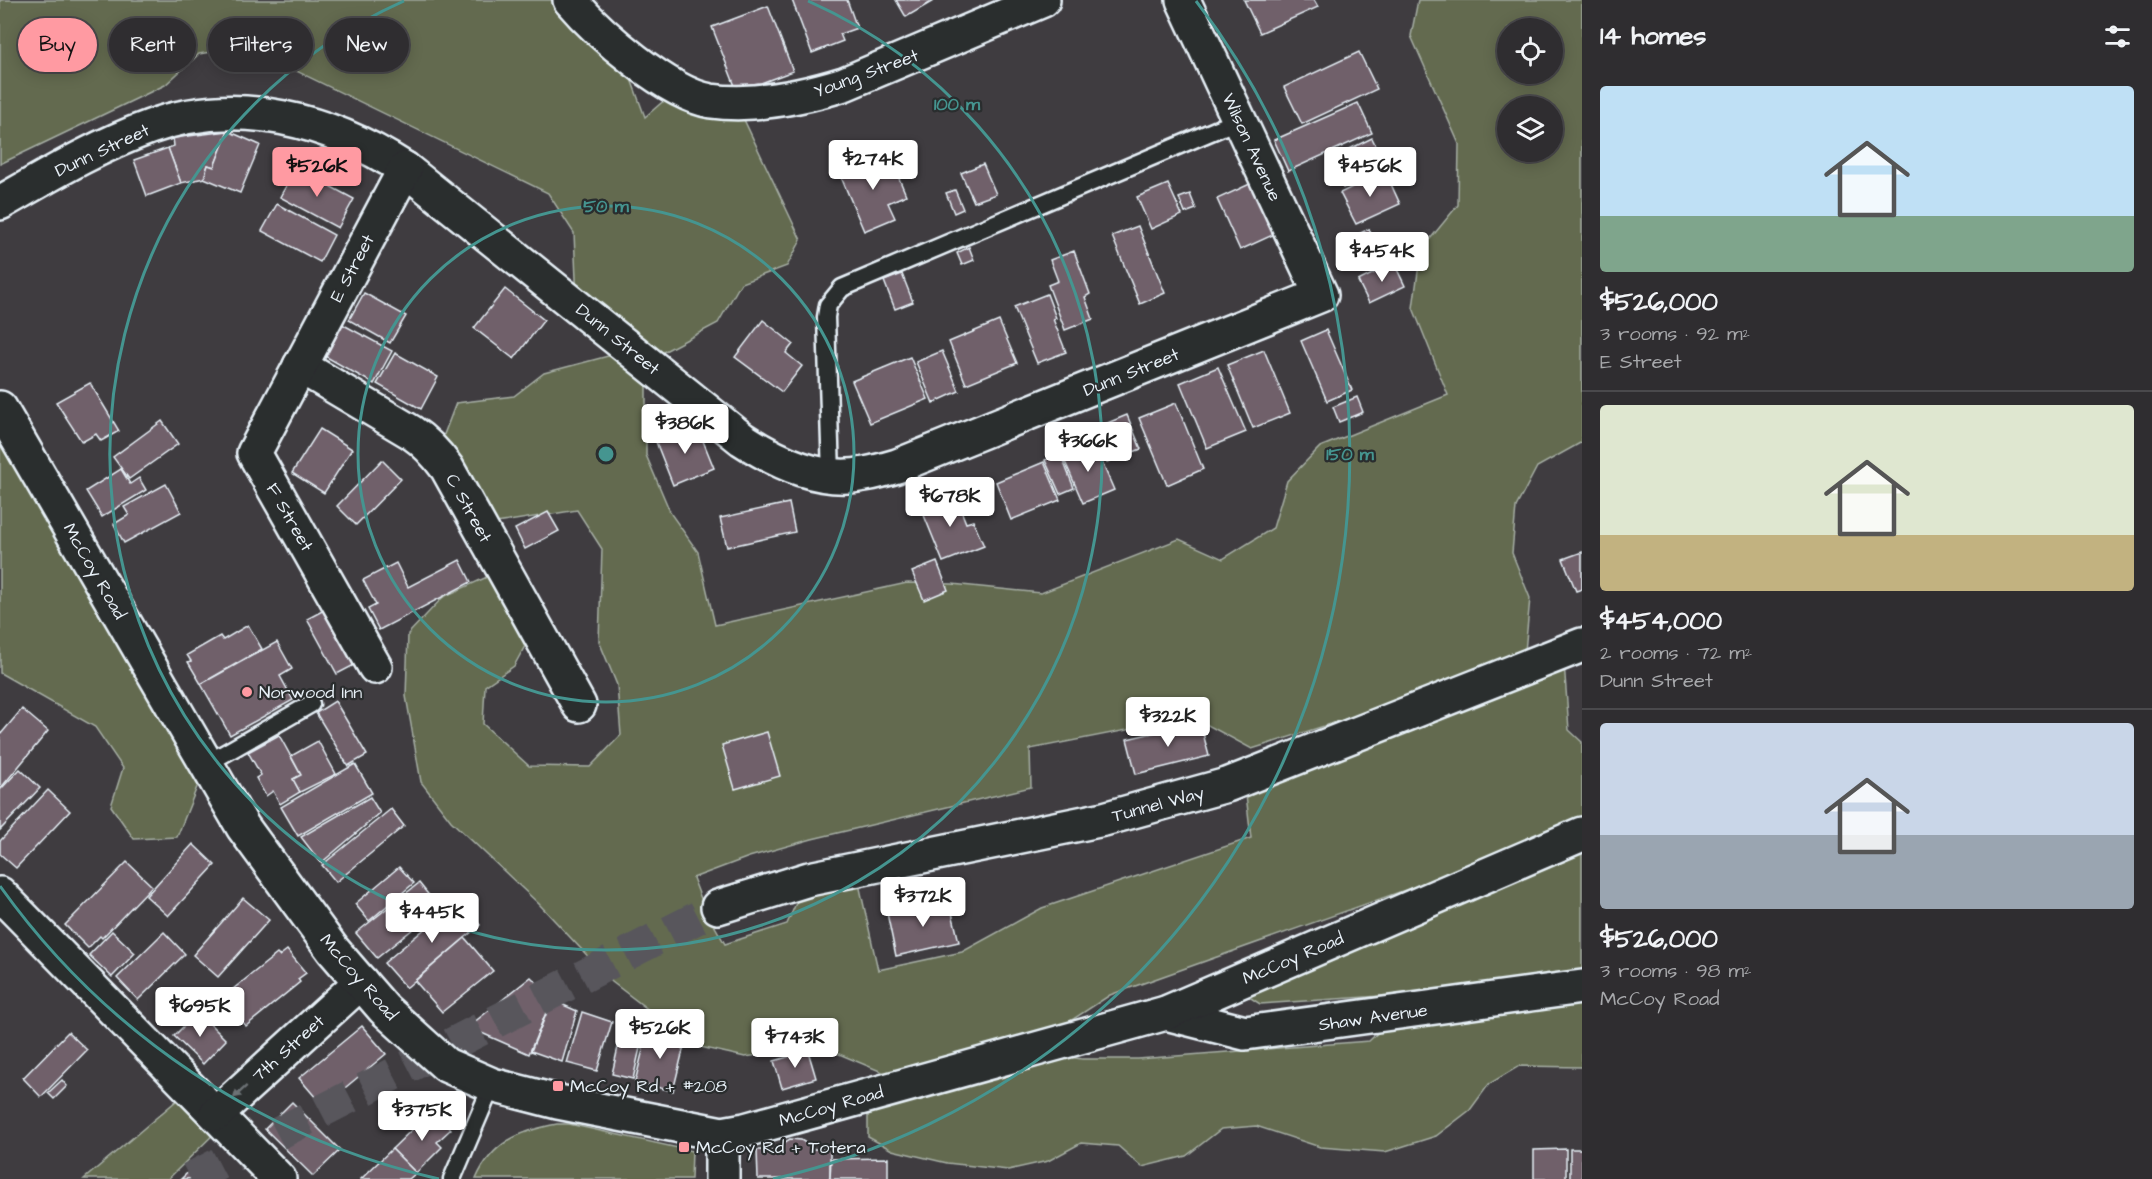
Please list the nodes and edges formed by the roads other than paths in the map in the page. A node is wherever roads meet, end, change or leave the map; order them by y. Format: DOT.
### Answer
graph roads {
  1 [pos="570,0"];
  2 [pos="1043,0"];
  3 [pos="1183,0"];
  4 [pos="1239,120"];
  5 [pos="405,169"];
  6 [pos="0,203"];
  7 [pos="1321,294"];
  8 [pos="300,366"];
  9 [pos="0,408"];
  10 [pos="831,475"];
  11 [pos="1582,645"];
  12 [pos="375,667"];
  13 [pos="311,705"];
  14 [pos="579,705"];
  15 [pos="207,764"];
  16 [pos="1582,834"];
  17 [pos="0,894"];
  18 [pos="718,907"];
  19 [pos="361,982"];
  20 [pos="1582,987"];
  21 [pos="1166,1013"];
  22 [pos="492,1084"];
  23 [pos="216,1114"];
  24 [pos="722,1134"];
  25 [pos="279,1179"];
  26 [pos="452,1179"];
  27 [pos="722,1179"];
  1 -- 2 [label="street, Young Street"];
  3 -- 4 [label="street, Wilson Avenue"];
  4 -- 7 [label="street, Wilson Avenue"];
  4 -- 10 [label="lane"];
  5 -- 6 [label="street, Dunn Street"];
  5 -- 8 [label="street, E Street"];
  5 -- 10 [label="street, Dunn Street"];
  7 -- 10 [label="street, Dunn Street"];
  8 -- 12 [label="street, F Street"];
  8 -- 14 [label="street, C Street"];
  9 -- 15 [label="street, McCoy Road"];
  11 -- 18 [label="street, Tunnel Way"];
  13 -- 15 [label="lane"];
  15 -- 19 [label="street, McCoy Road"];
  16 -- 21 [label="street, McCoy Road"];
  17 -- 23 [label="street"];
  19 -- 22 [label="street, McCoy Road"];
  19 -- 23 [label="street, 7th Street, one-way"];
  20 -- 21 [label="street, Shaw Avenue"];
  21 -- 24 [label="street, McCoy Road"];
  22 -- 24 [label="street, McCoy Road"];
  22 -- 26 [label="lane"];
  23 -- 25 [label="street"];
  24 -- 27 [label="street"];
}
